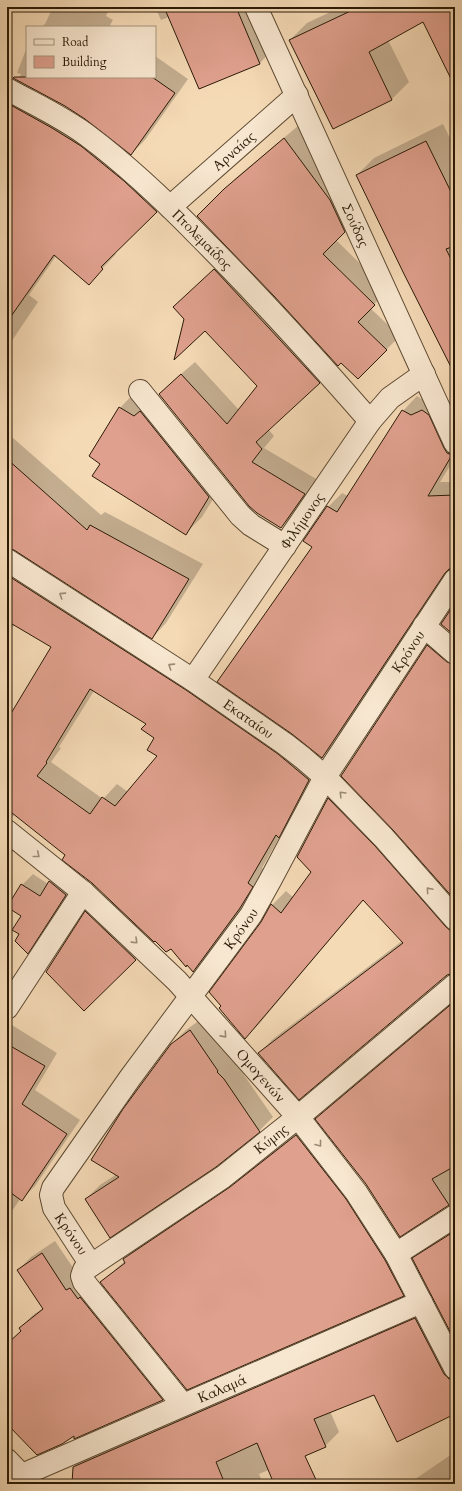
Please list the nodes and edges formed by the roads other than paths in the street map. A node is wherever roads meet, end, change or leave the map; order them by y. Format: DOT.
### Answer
graph roads {
  1 [pos="256,7"];
  2 [pos="7,89"];
  3 [pos="297,95"];
  4 [pos="170,207"];
  5 [pos="424,374"];
  6 [pos="140,391"];
  7 [pos="370,421"];
  8 [pos="455,443"];
  9 [pos="285,546"];
  10 [pos="7,560"];
  11 [pos="455,580"];
  12 [pos="424,626"];
  13 [pos="455,653"];
  14 [pos="193,680"];
  15 [pos="325,777"];
  16 [pos="7,831"];
  17 [pos="83,892"];
  18 [pos="455,919"];
  19 [pos="455,985"];
  20 [pos="190,997"];
  21 [pos="7,1008"];
  22 [pos="298,1118"];
  23 [pos="455,1216"];
  24 [pos="396,1254"];
  25 [pos="87,1273"];
  26 [pos="421,1302"];
  27 [pos="455,1368"];
  28 [pos="183,1405"];
  29 [pos="7,1460"];
  30 [pos="26,1480"];
  1 -- 3 [label="street, Σούδας"];
  2 -- 4 [label="street, Πτολεμαίδος"];
  3 -- 4 [label="street, Αρναίας"];
  3 -- 5 [label="street, Σούδας"];
  4 -- 7 [label="street, Πτολεμαίδος"];
  5 -- 7 [label="street, Φιλήμονος"];
  5 -- 8 [label="street, Σούδας"];
  6 -- 9 [label="street"];
  7 -- 9 [label="street, Φιλήμονος"];
  9 -- 14 [label="street, Φιλήμονος"];
  14 -- 10 [label="street, Εκαταίου, one-way"];
  11 -- 12 [label="street, Κρόνου"];
  12 -- 13 [label="street"];
  12 -- 15 [label="street, Κρόνου"];
  14 -- 15 [label="street, Εκαταίου"];
  18 -- 15 [label="street, Εκαταίου, one-way"];
  15 -- 20 [label="street, Κρόνου"];
  16 -- 17 [label="street, Ομογενών, one-way"];
  17 -- 20 [label="street, Ομογενών, one-way"];
  17 -- 21 [label="street"];
  19 -- 22 [label="street, Κύμης"];
  20 -- 22 [label="street, Ομογενών, one-way"];
  20 -- 25 [label="street, Κρόνου"];
  22 -- 24 [label="street, Ομογενών, one-way"];
  22 -- 25 [label="street, Κύμης"];
  23 -- 24 [label="street"];
  24 -- 26 [label="street, Ομογενών"];
  25 -- 28 [label="street, Κρόνου"];
  26 -- 27 [label="street, Ομογενών"];
  26 -- 28 [label="street, Καλαμά"];
  28 -- 30 [label="street, Καλαμά"];
  29 -- 30 [label="street"];
}
